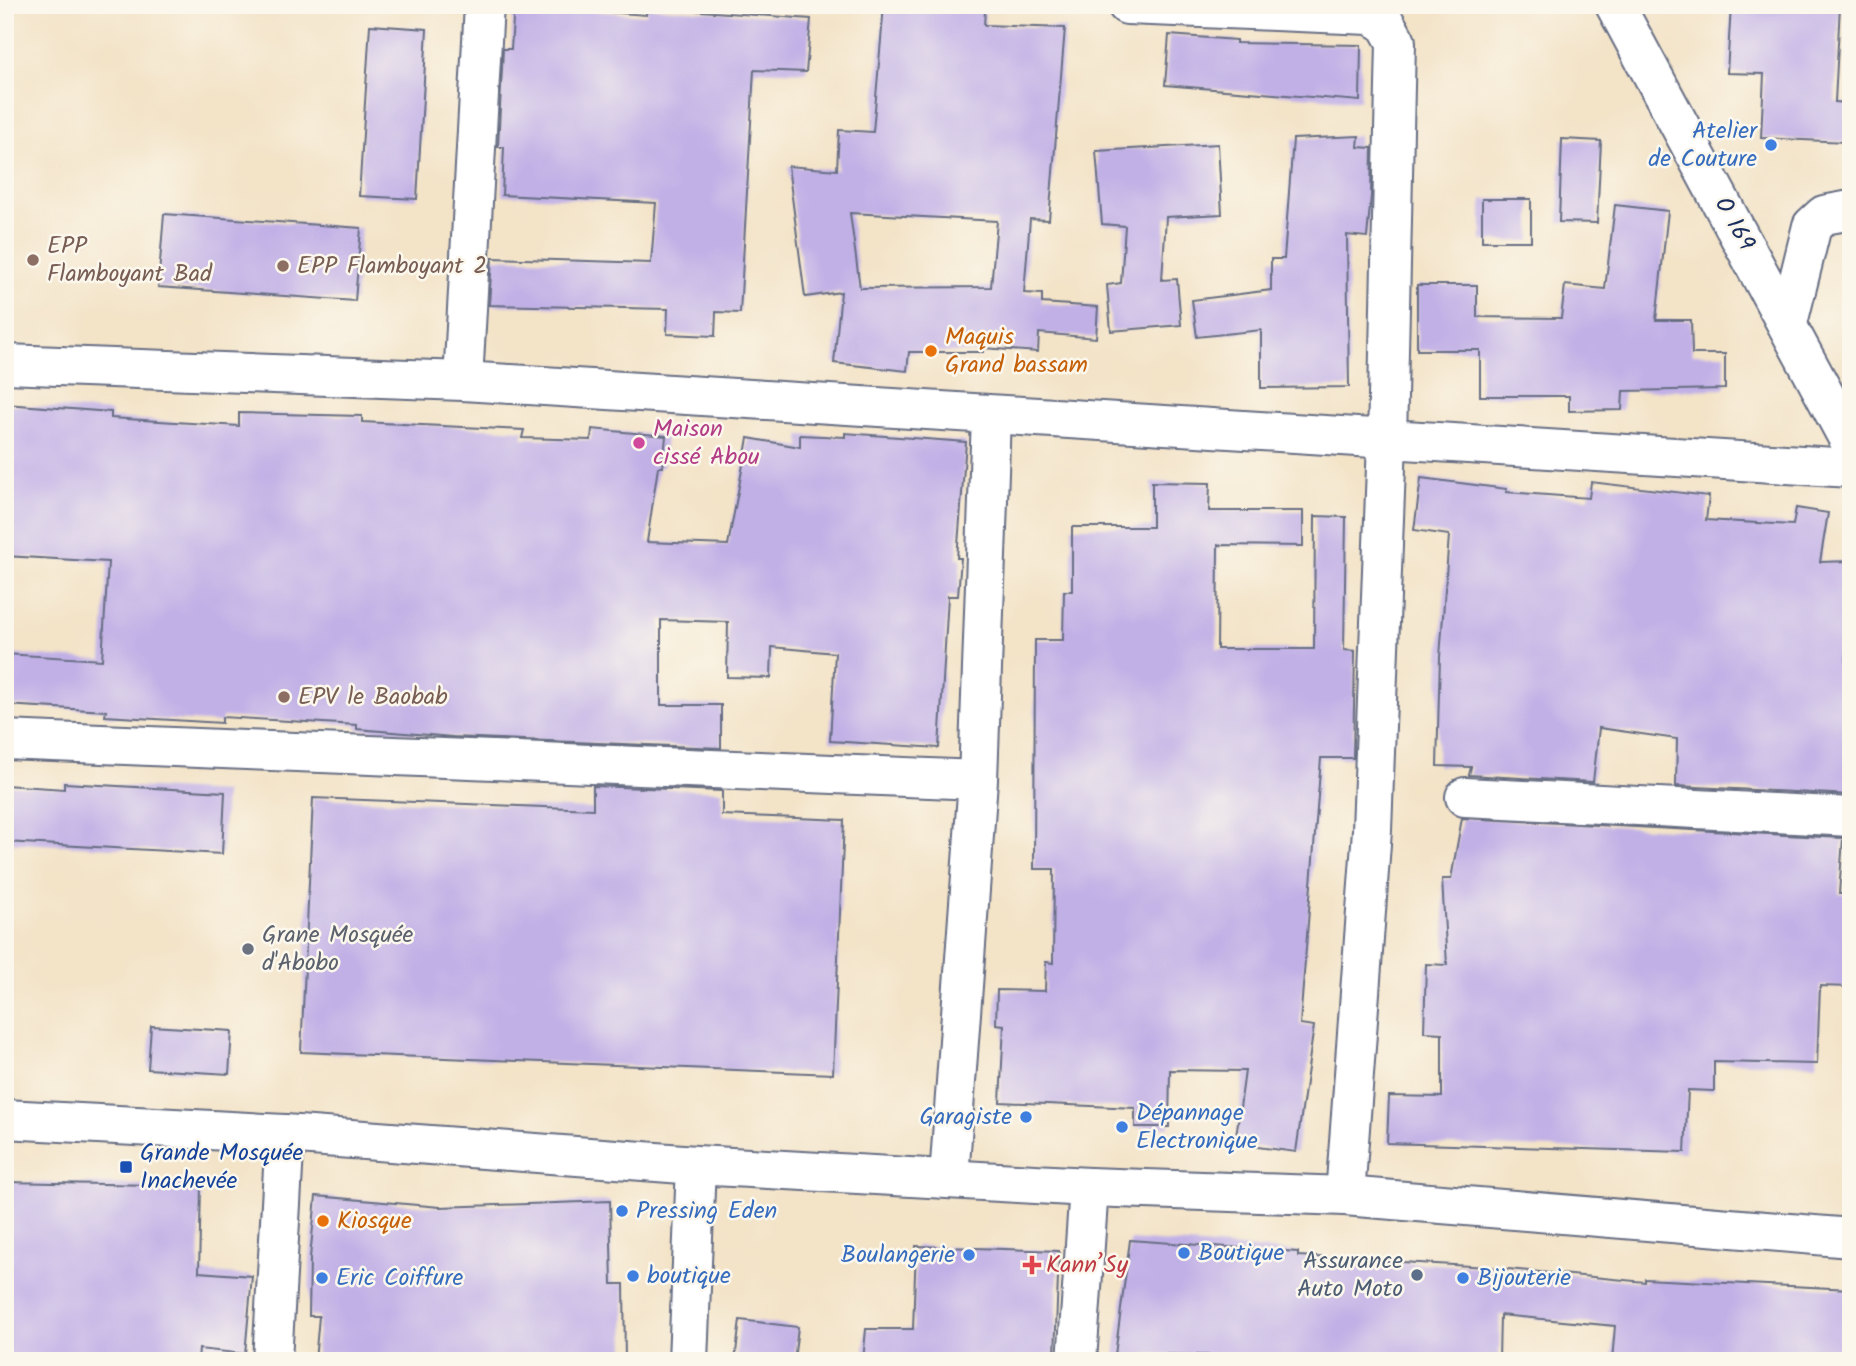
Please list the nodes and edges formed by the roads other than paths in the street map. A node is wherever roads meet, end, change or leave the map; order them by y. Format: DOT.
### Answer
graph roads {
  1 [pos="484,5"];
  2 [pos="1127,5"];
  3 [pos="1615,5"];
  4 [pos="1371,10"];
  5 [pos="1851,210"];
  6 [pos="1788,323"];
  7 [pos="5,364"];
  8 [pos="463,381"];
  9 [pos="991,416"];
  10 [pos="1387,441"];
  11 [pos="1851,444"];
  12 [pos="1851,468"];
  13 [pos="5,740"];
  14 [pos="978,779"];
  15 [pos="1465,797"];
  16 [pos="1851,817"];
  17 [pos="5,1119"];
  18 [pos="285,1135"];
  19 [pos="696,1165"];
  20 [pos="949,1178"];
  21 [pos="1089,1187"];
  22 [pos="1345,1196"];
  23 [pos="1851,1238"];
  24 [pos="272,1361"];
  25 [pos="688,1361"];
  26 [pos="1077,1361"];
  1 -- 8 [label="street"];
  2 -- 4 [label="street"];
  3 -- 6 [label="street, O 169"];
  4 -- 10 [label="street"];
  5 -- 6 [label="street"];
  6 -- 11 [label="street, O 169"];
  7 -- 8 [label="street"];
  8 -- 9 [label="street"];
  9 -- 10 [label="street"];
  9 -- 14 [label="street"];
  10 -- 12 [label="street"];
  10 -- 22 [label="street"];
  13 -- 14 [label="street"];
  14 -- 20 [label="street"];
  15 -- 16 [label="street"];
  17 -- 18 [label="street"];
  18 -- 19 [label="street"];
  18 -- 24 [label="street"];
  19 -- 20 [label="street"];
  19 -- 25 [label="street"];
  20 -- 21 [label="street"];
  21 -- 22 [label="street"];
  21 -- 26 [label="street"];
  22 -- 23 [label="street"];
}
